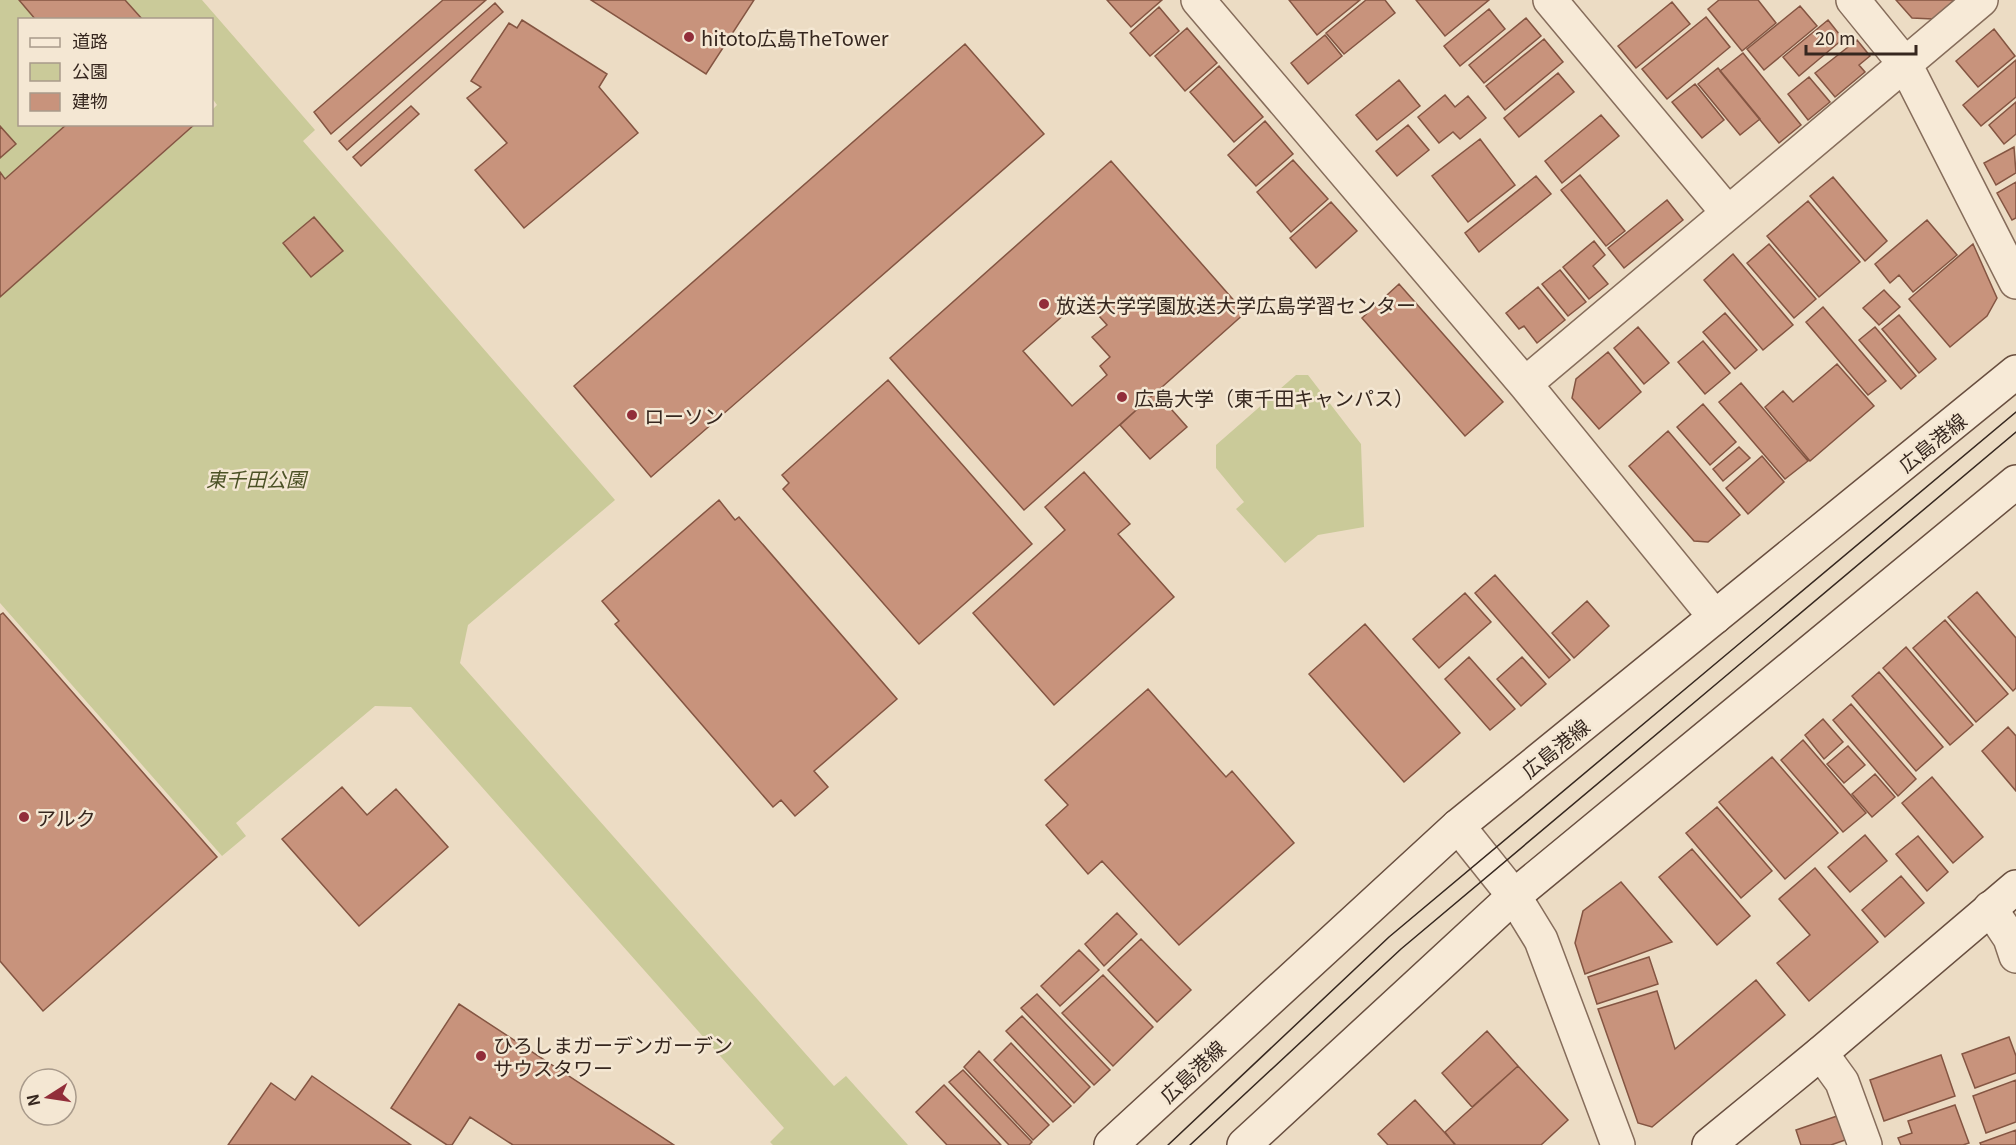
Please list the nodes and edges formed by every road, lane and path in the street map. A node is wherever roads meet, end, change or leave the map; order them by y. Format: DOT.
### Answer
graph roads {
  1 [pos="1198,0"];
  2 [pos="1550,0"];
  3 [pos="1853,0"];
  4 [pos="1981,0"];
  5 [pos="1905,64"];
  6 [pos="1728,213"];
  7 [pos="2016,282"];
  8 [pos="2016,372"];
  9 [pos="1525,384"];
  10 [pos="2016,482"];
  11 [pos="1715,617"];
  12 [pos="1458,826"];
  13 [pos="2016,887"];
  14 [pos="1514,897"];
  15 [pos="1990,909"];
  16 [pos="2016,956"];
  17 [pos="1821,1053"];
  18 [pos="1111,1145"];
  19 [pos="1244,1145"];
  20 [pos="1618,1145"];
  21 [pos="1709,1145"];
  22 [pos="1865,1145"];
  1 -- 9 [label="street"];
  2 -- 6 [label="street"];
  3 -- 5 [label="street"];
  4 -- 5 [label="street"];
  5 -- 6 [label="street"];
  5 -- 7 [label="street"];
  6 -- 9 [label="street"];
  8 -- 11 [label="street, 広島港線"];
  9 -- 11 [label="street"];
  10 -- 14 [label="street"];
  11 -- 12 [label="street, 広島港線"];
  12 -- 14 [label="street"];
  12 -- 18 [label="street, 広島港線"];
  13 -- 15 [label="street"];
  14 -- 19 [label="street"];
  14 -- 20 [label="street"];
  15 -- 16 [label="street"];
  15 -- 17 [label="street"];
  17 -- 21 [label="street"];
  17 -- 22 [label="street"];
}
